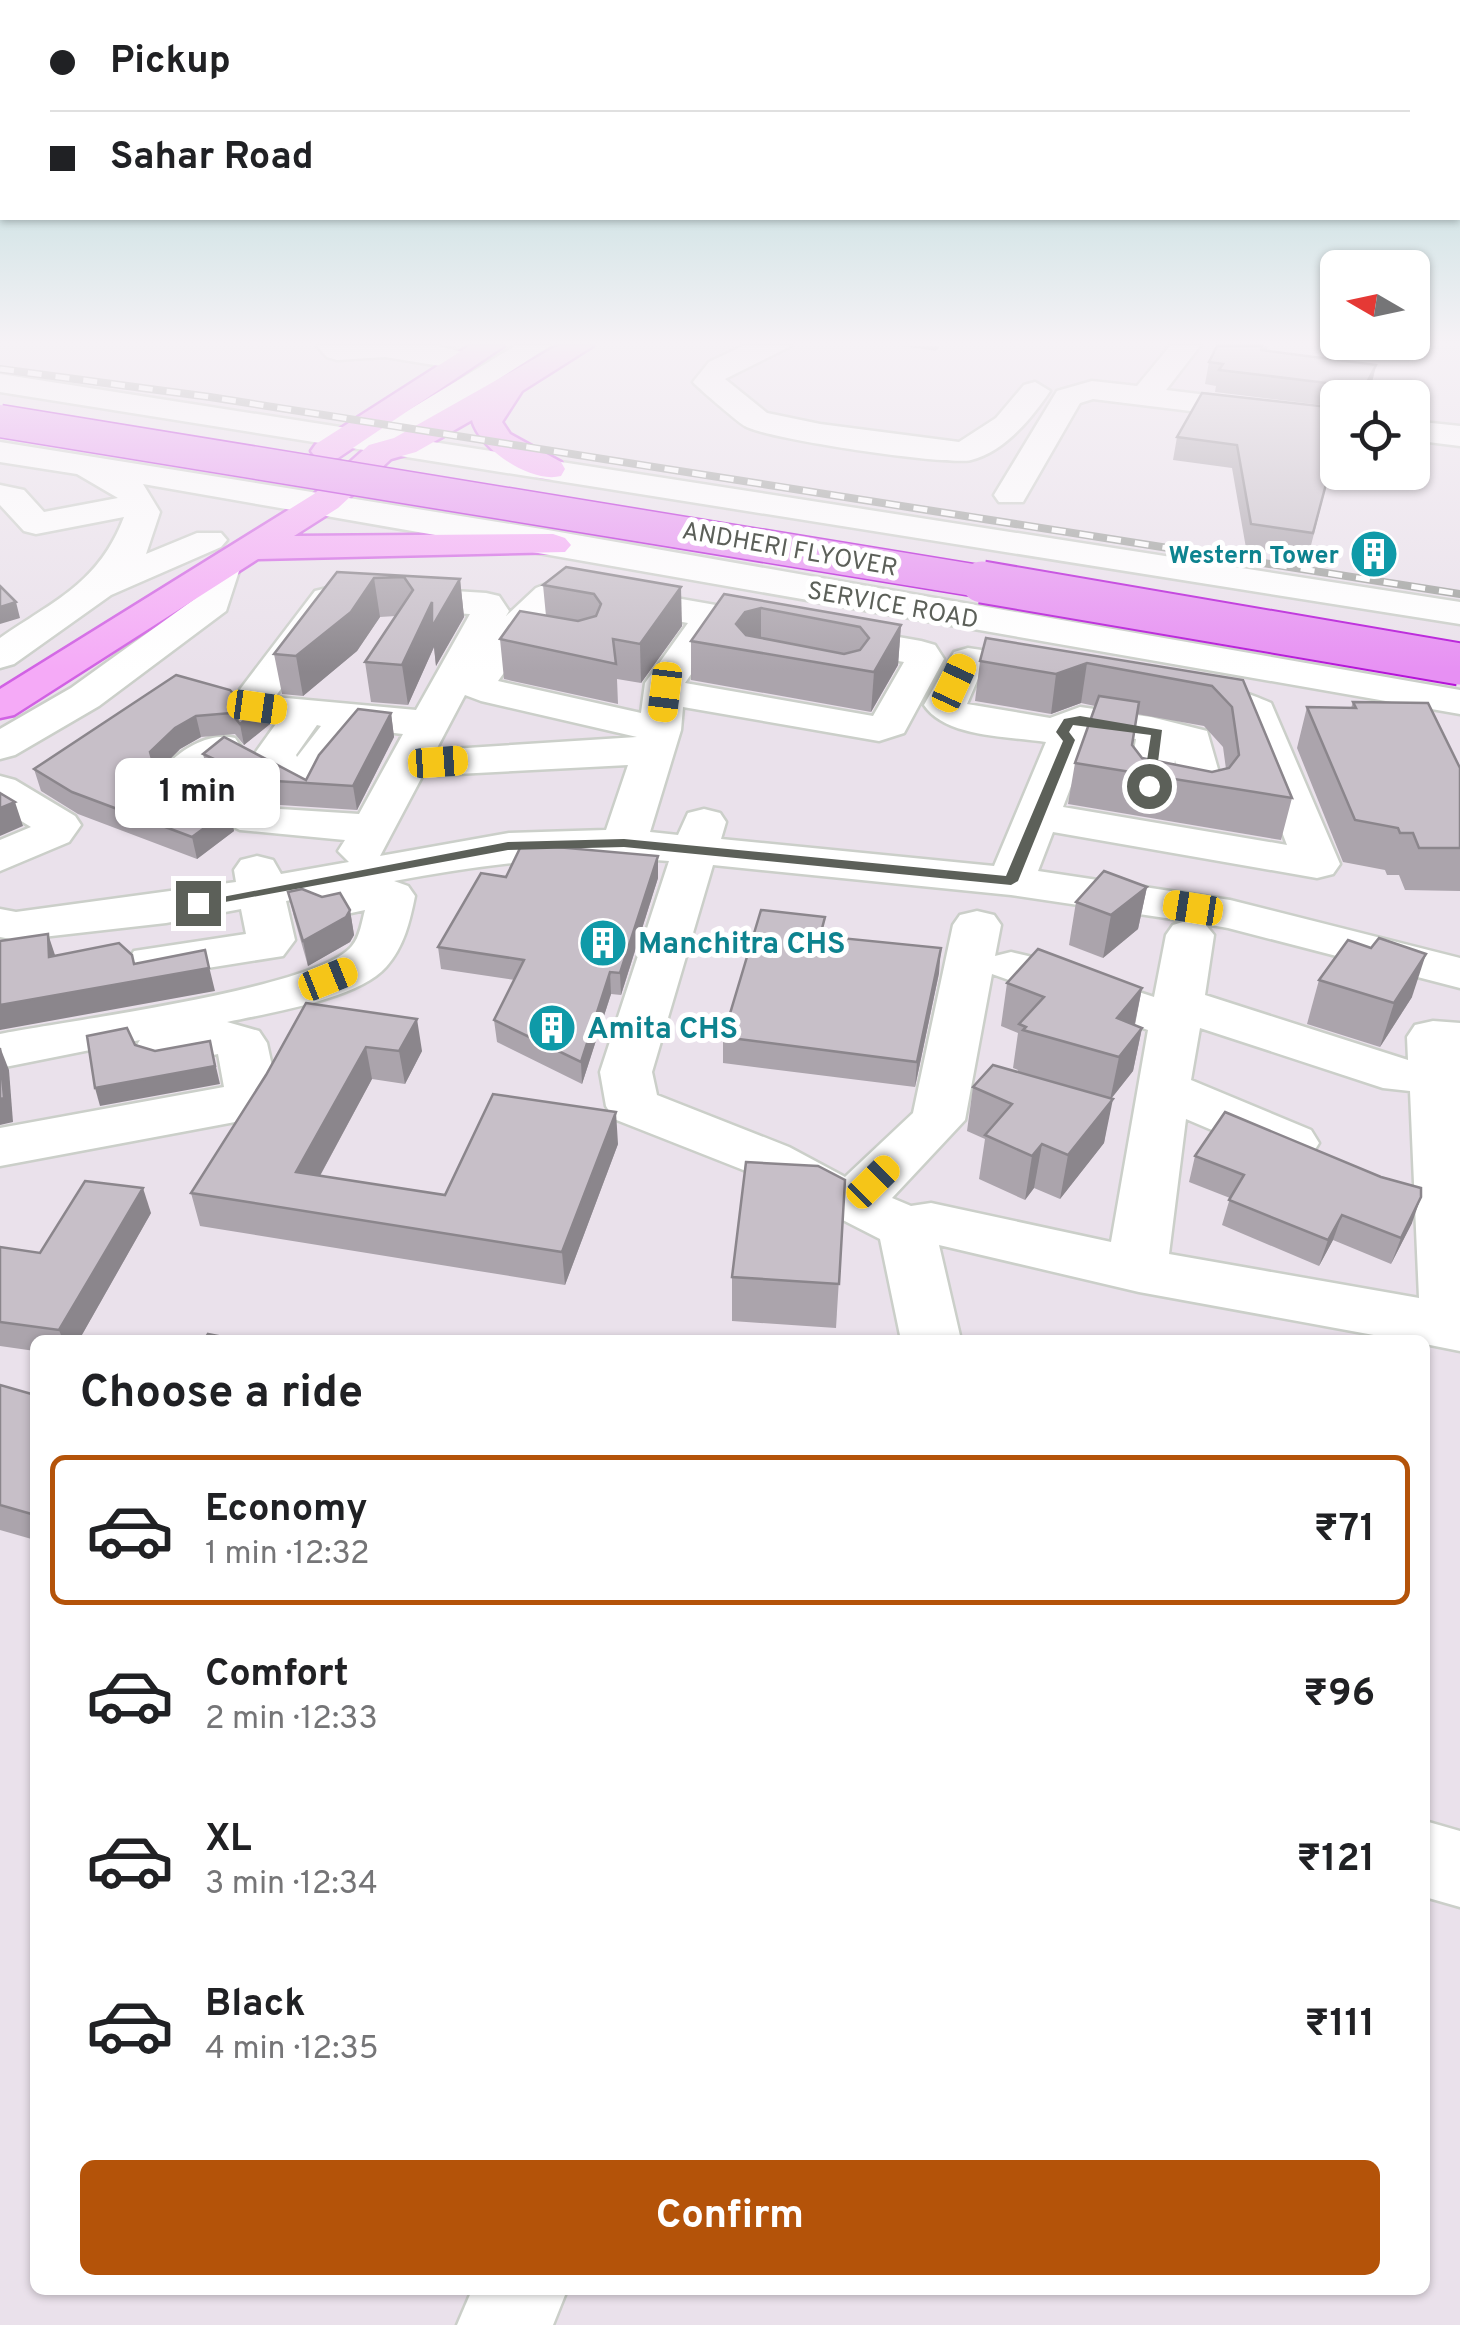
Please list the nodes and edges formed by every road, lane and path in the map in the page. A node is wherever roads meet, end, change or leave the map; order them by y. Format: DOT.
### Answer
graph roads {
  1 [pos="17,454"];
  2 [pos="213,454"];
  3 [pos="322,454"];
  4 [pos="379,454"];
  5 [pos="391,454"];
  6 [pos="448,454"];
  7 [pos="523,454"];
  8 [pos="1034,454"];
  9 [pos="86,465"];
  10 [pos="549,469"];
  11 [pos="271,492"];
  12 [pos="0,495"];
  13 [pos="1010,495"];
  14 [pos="326,501"];
  15 [pos="138,504"];
  16 [pos="554,545"];
  17 [pos="1250,551"];
  18 [pos="208,563"];
  19 [pos="98,587"];
  20 [pos="1394,588"];
  21 [pos="1452,605"];
  22 [pos="713,614"];
  23 [pos="826,635"];
  24 [pos="0,656"];
  25 [pos="1460,664"];
  26 [pos="802,671"];
  27 [pos="1088,678"];
  28 [pos="0,686"];
  29 [pos="1143,687"];
  30 [pos="1460,702"];
  31 [pos="0,706"];
  32 [pos="659,724"];
  33 [pos="1062,732"];
  34 [pos="1158,732"];
  35 [pos="434,743"];
  36 [pos="0,746"];
  37 [pos="220,746"];
  38 [pos="0,789"];
  39 [pos="1037,816"];
  40 [pos="628,831"];
  41 [pos="700,836"];
  42 [pos="367,839"];
  43 [pos="0,857"];
  44 [pos="1015,869"];
  45 [pos="261,893"];
  46 [pos="0,920"];
  47 [pos="977,925"];
  48 [pos="1190,935"];
  49 [pos="1460,937"];
  50 [pos="1390,938"];
  51 [pos="151,962"];
  52 [pos="1011,967"];
  53 [pos="1460,973"];
  54 [pos="1178,1013"];
  55 [pos="1460,1039"];
  56 [pos="0,1051"];
  57 [pos="0,1076"];
  58 [pos="1402,1076"];
  59 [pos="1144,1116"];
  60 [pos="0,1147"];
  61 [pos="1340,1163"];
  62 [pos="852,1203"];
  63 [pos="906,1227"];
  64 [pos="1138,1270"];
  65 [pos="1455,1327"];
  66 [pos="930,1335"];
  67 [pos="1430,1860"];
  68 [pos="1460,1869"];
  69 [pos="519,2295"];
  70 [pos="503,2325"];
  1 -- 9 [label="street"];
  2 -- 25 [label="highway, ANDHERI FLYOVER, bridge"];
  3 -- 11 [label="main road"];
  4 -- 14 [label="main road"];
  5 -- 21 [label="highway, ANDHERI FLYOVER"];
  6 -- 10 [label="street"];
  7 -- 10 [label="main road"];
  8 -- 13 [label="street"];
  9 -- 11 [label="street"];
  9 -- 15 [label="street"];
  10 -- 20 [label="street"];
  11 -- 14 [label="street, SERVICE ROAD"];
  11 -- 18 [label="main road"];
  12 -- 15 [label="street"];
  14 -- 16 [label="street, SERVICE ROAD"];
  14 -- 18 [label="main road"];
  15 -- 19 [label="street"];
  16 -- 18 [label="main road"];
  16 -- 30 [label="street, SERVICE ROAD"];
  17 -- 20 [label="street"];
  18 -- 19 [label="street"];
  18 -- 28 [label="main road"];
  18 -- 31 [label="main road"];
  18 -- 36 [label="street"];
  19 -- 24 [label="street"];
  20 -- 21 [label="street"];
  22 -- 23 [label="street"];
  22 -- 32 [label="street"];
  22 -- 32 [label="street"];
  23 -- 26 [label="street"];
  23 -- 32 [label="street"];
  27 -- 33 [label="street"];
  29 -- 39 [label="street"];
  32 -- 35 [label="street"];
  32 -- 40 [label="street"];
  33 -- 34 [label="street"];
  33 -- 39 [label="street"];
  35 -- 35 [label="street"];
  35 -- 42 [label="street"];
  37 -- 42 [label="street"];
  38 -- 43 [label="street"];
  39 -- 44 [label="street"];
  40 -- 41 [label="street"];
  40 -- 42 [label="street"];
  40 -- 45 [label="street"];
  41 -- 44 [label="street"];
  41 -- 62 [label="street"];
  42 -- 45 [label="street"];
  44 -- 50 [label="street"];
  45 -- 46 [label="street"];
  45 -- 51 [label="street"];
  45 -- 56 [label="street"];
  47 -- 62 [label="street"];
  48 -- 54 [label="street"];
  49 -- 50 [label="street"];
  50 -- 53 [label="street"];
  52 -- 54 [label="street"];
  54 -- 58 [label="street"];
  54 -- 59 [label="street"];
  55 -- 65 [label="street"];
  57 -- 60 [label="street"];
  59 -- 61 [label="street"];
  59 -- 64 [label="street"];
  62 -- 63 [label="street"];
  63 -- 64 [label="street"];
  63 -- 66 [label="street"];
  64 -- 65 [label="street"];
  67 -- 68 [label="street"];
  69 -- 70 [label="street"];
}
